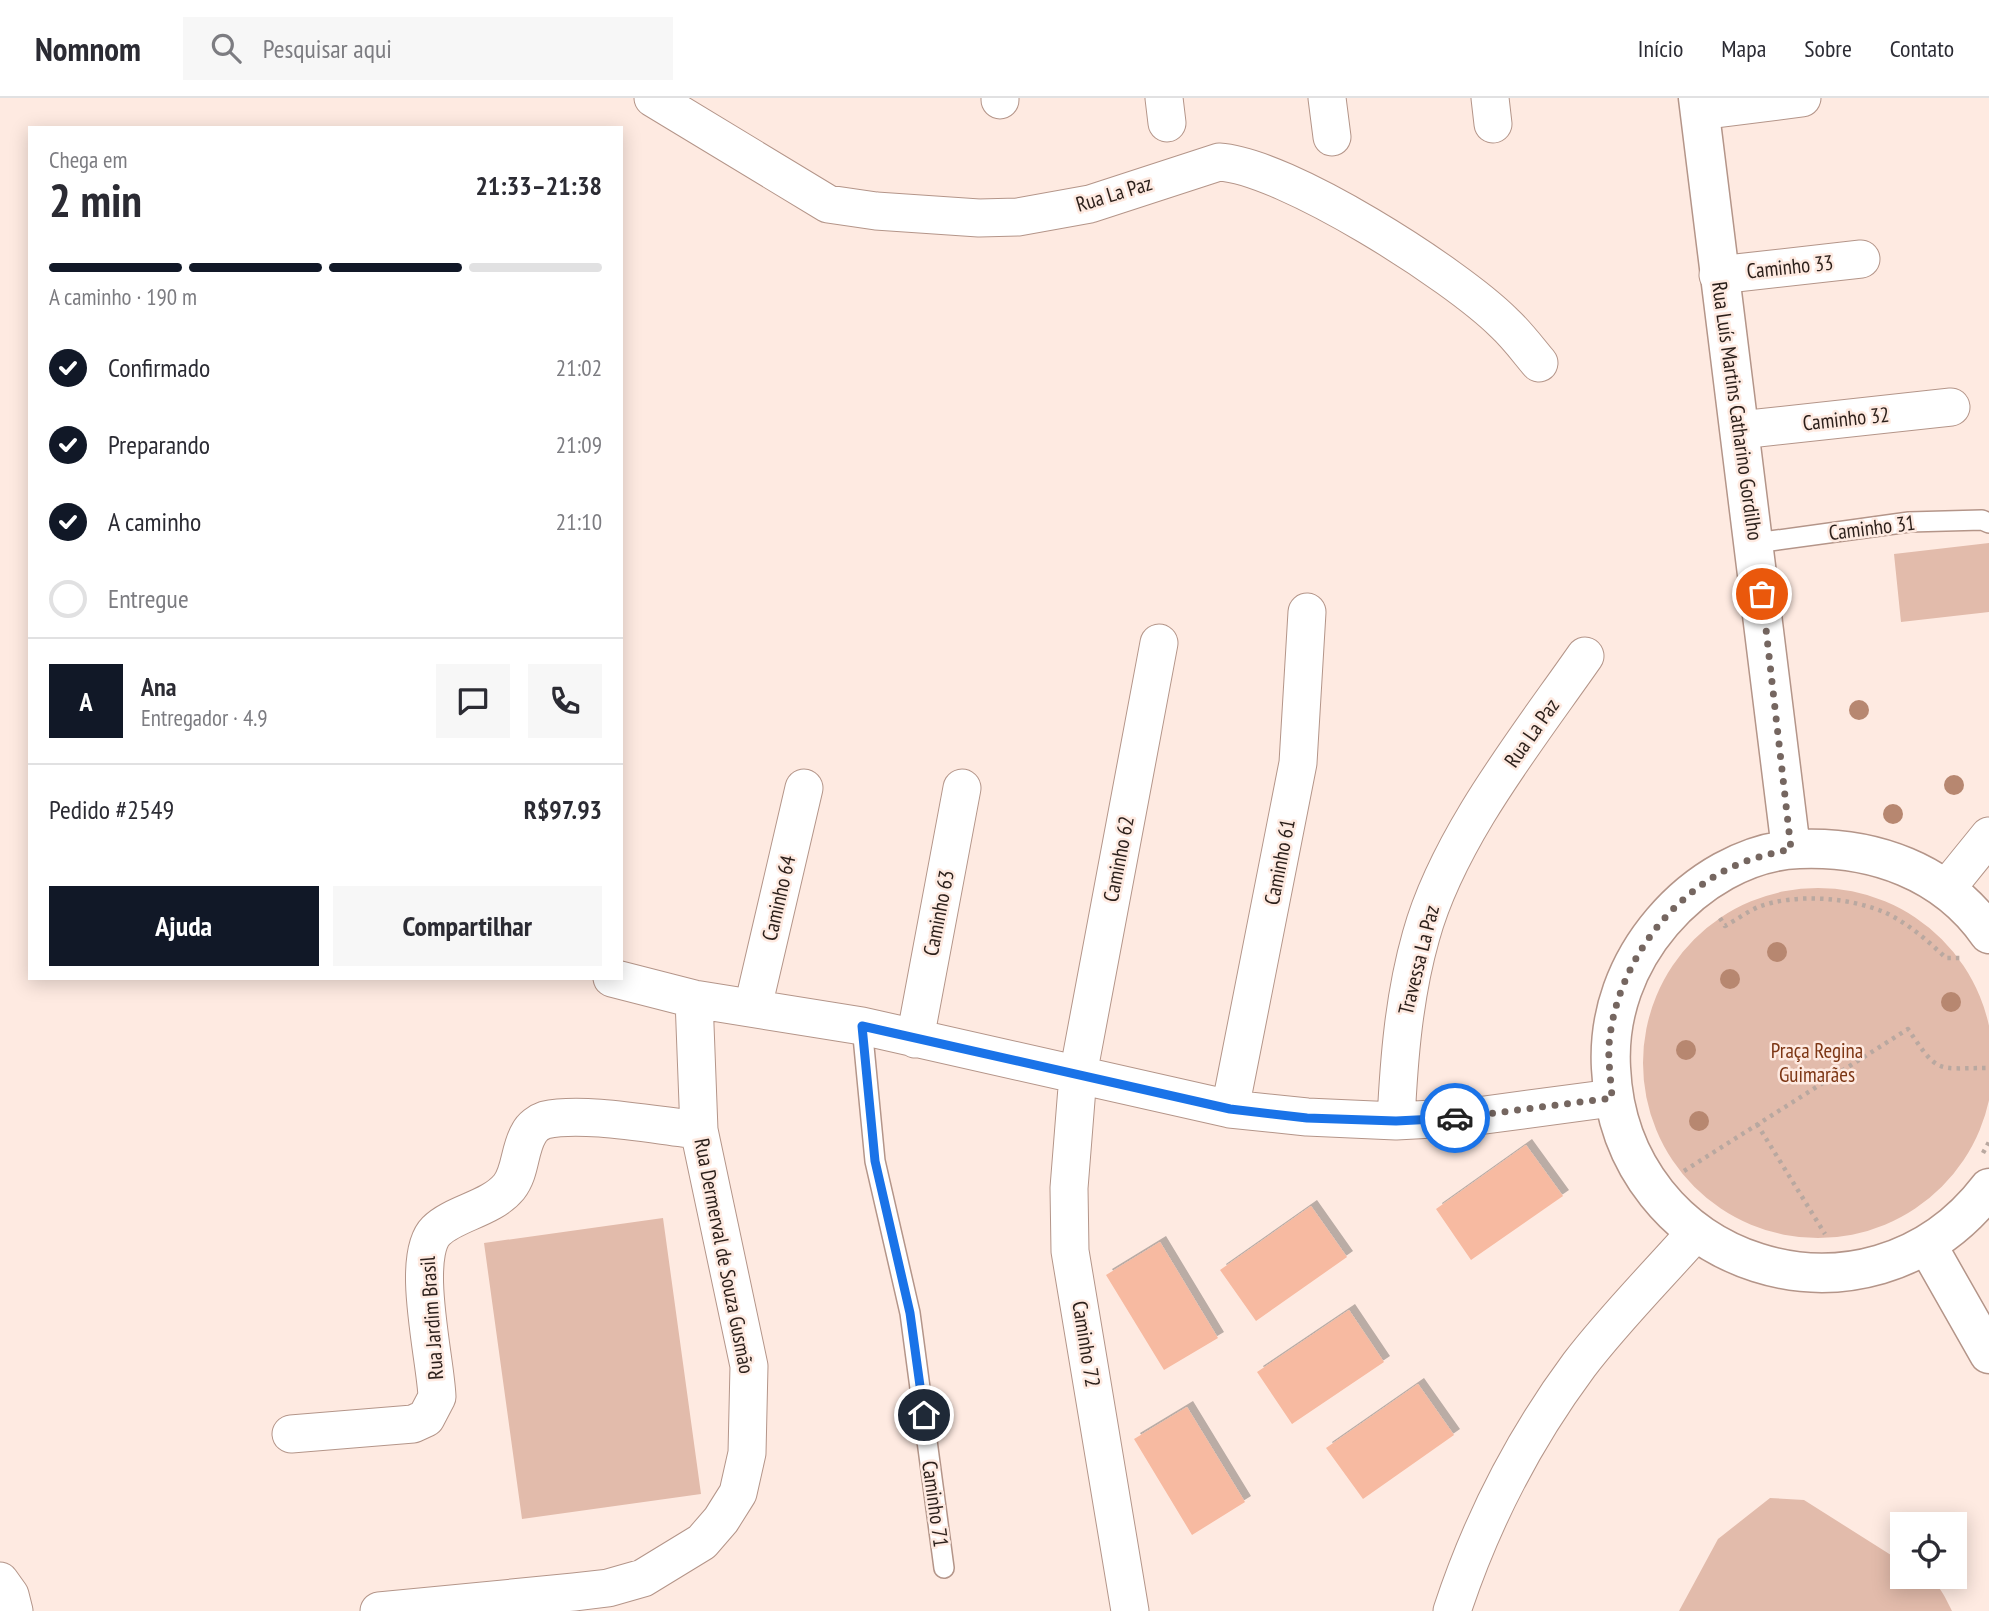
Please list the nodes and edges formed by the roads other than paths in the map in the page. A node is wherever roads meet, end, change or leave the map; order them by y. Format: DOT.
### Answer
graph roads {
  1 [pos="653,98"];
  2 [pos="1327,98"];
  3 [pos="1802,98"];
  4 [pos="1699,104"];
  5 [pos="1332,137"];
  6 [pos="1861,259"];
  7 [pos="1718,275"];
  8 [pos="1539,363"];
  9 [pos="1951,407"];
  10 [pos="1740,430"];
  11 [pos="1989,523"];
  12 [pos="1756,543"];
  13 [pos="1307,612"];
  14 [pos="1159,643"];
  15 [pos="1585,656"];
  16 [pos="804,788"];
  17 [pos="962,788"];
  18 [pos="1479,811"];
  19 [pos="1989,836"];
  20 [pos="1791,849"];
  21 [pos="1946,889"];
  22 [pos="1981,929"];
  23 [pos="620,980"];
  24 [pos="694,999"];
  25 [pos="753,1007"];
  26 [pos="862,1026"];
  27 [pos="915,1039"];
  28 [pos="1078,1075"];
  29 [pos="1612,1098"];
  30 [pos="1230,1109"];
  31 [pos="1396,1121"];
  32 [pos="699,1130"];
  33 [pos="1989,1188"];
  34 [pos="1695,1233"];
  35 [pos="1927,1245"];
  36 [pos="1989,1354"];
  37 [pos="290,1434"];
  38 [pos="944,1568"];
  39 [pos="0,1581"];
  40 [pos="14,1611"];
  41 [pos="379,1611"];
  42 [pos="1130,1611"];
  43 [pos="1452,1611"];
  1 -- 8 [label="street, Rua La Paz"];
  2 -- 5 [label="street"];
  3 -- 4 [label="street"];
  4 -- 7 [label="street, Rua Luís Martins Catharino Gordilho"];
  6 -- 7 [label="street, Caminho 33"];
  7 -- 10 [label="street, Rua Luís Martins Catharino Gordilho"];
  9 -- 10 [label="street, Caminho 32"];
  10 -- 12 [label="street, Rua Luís Martins Catharino Gordilho"];
  11 -- 12 [label="lane, Caminho 31"];
  12 -- 20 [label="street, Rua Luís Martins Catharino Gordilho"];
  13 -- 30 [label="street, Caminho 61"];
  14 -- 28 [label="street, Caminho 62"];
  15 -- 18 [label="street, Rua La Paz"];
  16 -- 25 [label="street, Caminho 64"];
  17 -- 27 [label="street, Caminho 63"];
  18 -- 31 [label="street, Travessa La Paz"];
  19 -- 21 [label="street"];
  20 -- 21 [label="street"];
  20 -- 29 [label="street"];
  21 -- 22 [label="street"];
  23 -- 24 [label="street"];
  24 -- 25 [label="street"];
  24 -- 32 [label="street, Rua Dermerval de Souza Gusmão"];
  25 -- 26 [label="street"];
  26 -- 27 [label="street"];
  26 -- 38 [label="lane, Caminho 71"];
  27 -- 28 [label="street"];
  28 -- 30 [label="street"];
  28 -- 42 [label="street, Caminho 72"];
  29 -- 31 [label="street"];
  29 -- 34 [label="street"];
  30 -- 31 [label="street"];
  32 -- 37 [label="street, Rua Jardim Brasil"];
  32 -- 41 [label="street, Rua Dermerval de Souza Gusmão"];
  33 -- 35 [label="street"];
  34 -- 35 [label="street"];
  34 -- 43 [label="street"];
  35 -- 36 [label="street"];
  39 -- 40 [label="street"];
}
